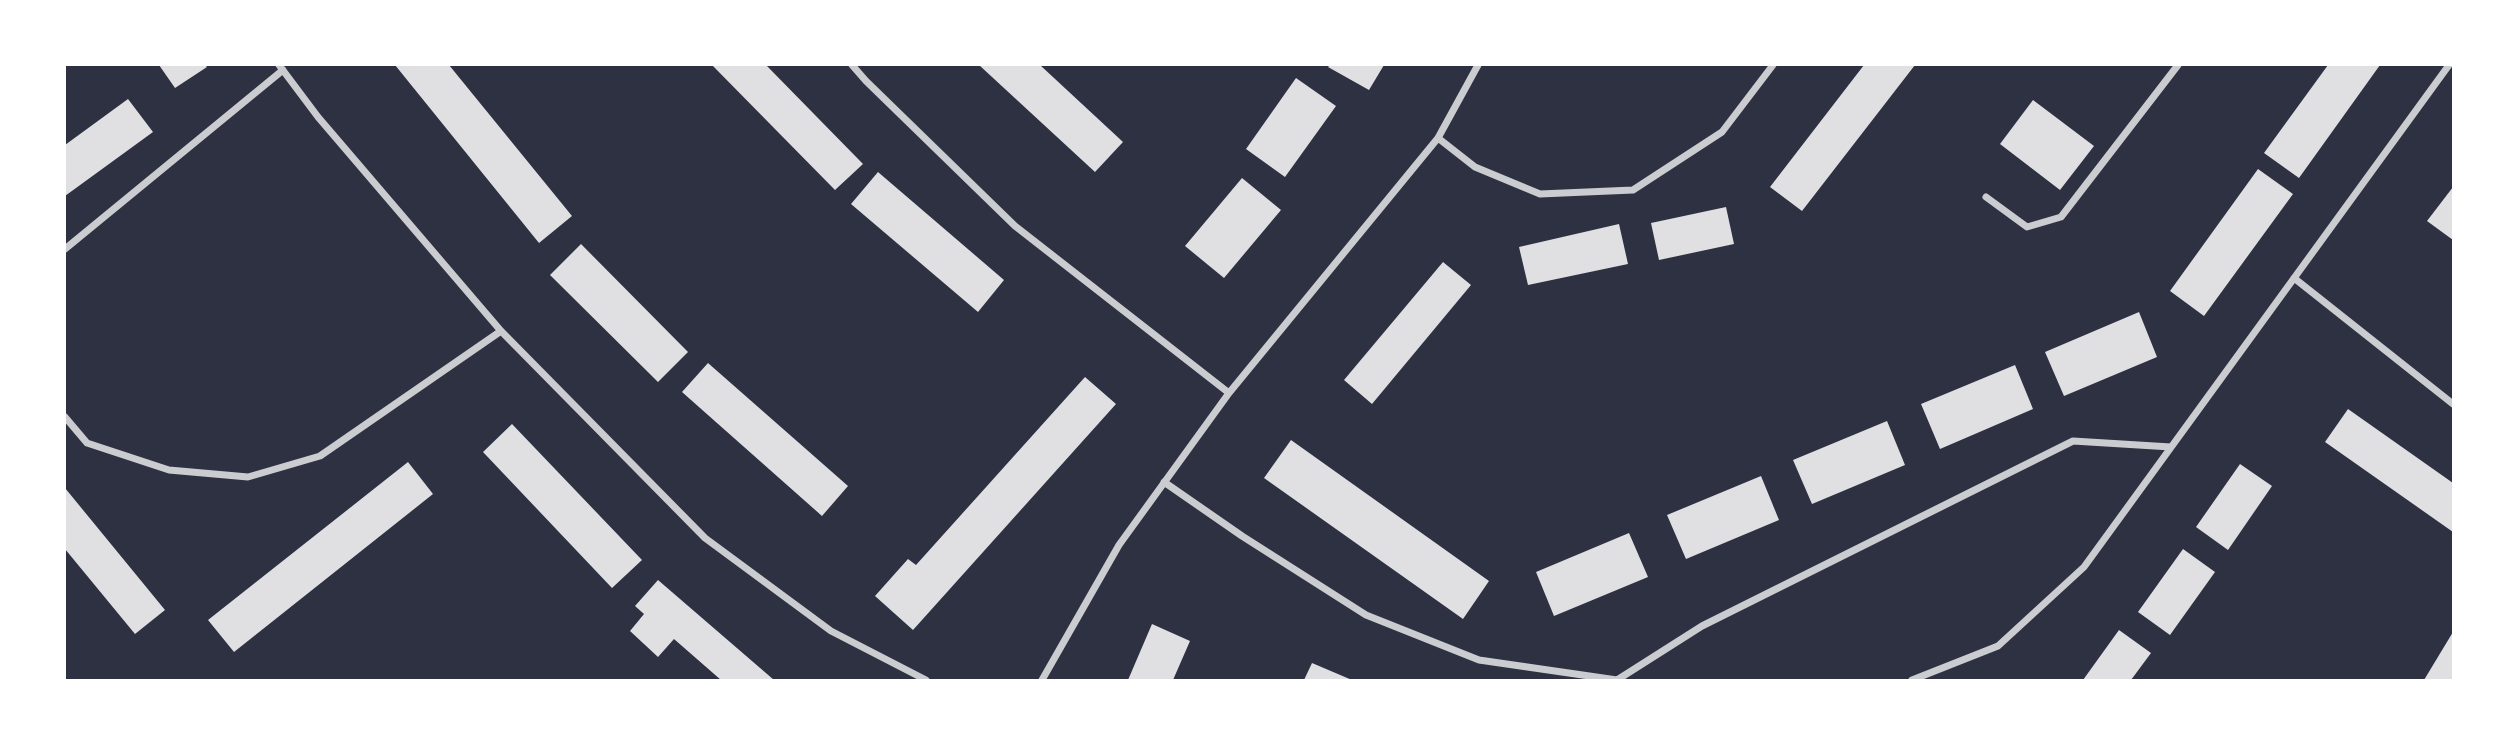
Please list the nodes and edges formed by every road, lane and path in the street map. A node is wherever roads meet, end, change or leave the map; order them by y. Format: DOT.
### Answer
graph roads {
  1 [pos="852,65"];
  2 [pos="1478,65"];
  3 [pos="1773,65"];
  4 [pos="2178,65"];
  5 [pos="2449,65"];
  6 [pos="281,68"];
  7 [pos="1438,138"];
  8 [pos="1986,197"];
  9 [pos="65,249"];
  10 [pos="2294,278"];
  11 [pos="501,331"];
  12 [pos="1229,393"];
  13 [pos="2453,404"];
  14 [pos="65,417"];
  15 [pos="2171,447"];
  16 [pos="1164,482"];
  17 [pos="926,680"];
  18 [pos="1042,680"];
  19 [pos="1617,680"];
  20 [pos="1913,680"];
  1 -- 12 [label="street"];
  2 -- 7 [label="street"];
  3 -- 7 [label="street"];
  4 -- 8 [label="street"];
  5 -- 10 [label="street"];
  6 -- 9 [label="street"];
  6 -- 11 [label="street"];
  7 -- 12 [label="street"];
  10 -- 13 [label="street"];
  10 -- 15 [label="street"];
  11 -- 14 [label="street"];
  11 -- 17 [label="street"];
  12 -- 16 [label="street"];
  15 -- 19 [label="street"];
  15 -- 20 [label="street"];
  16 -- 18 [label="street"];
  16 -- 19 [label="street"];
}
